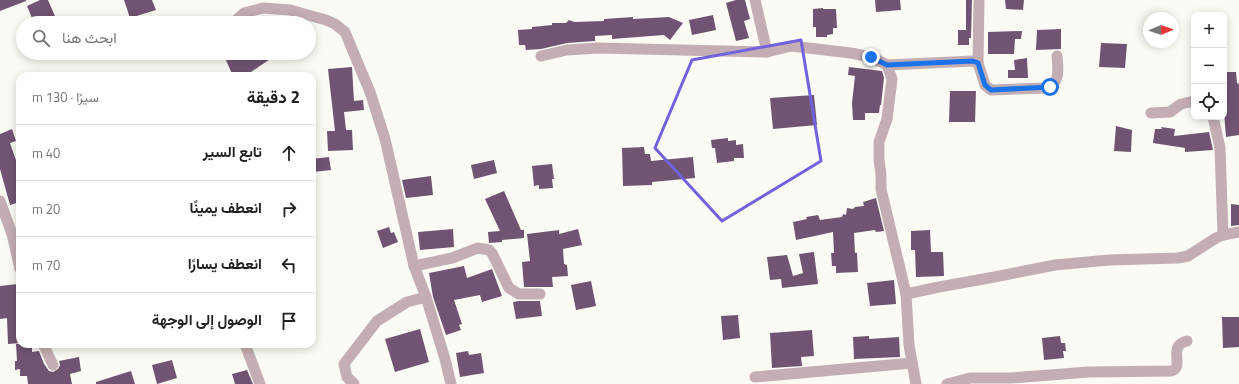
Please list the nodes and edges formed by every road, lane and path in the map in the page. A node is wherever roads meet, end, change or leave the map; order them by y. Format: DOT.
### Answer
graph roads {
  1 [pos="755,0"];
  2 [pos="979,0"];
  3 [pos="240,16"];
  4 [pos="312,16"];
  5 [pos="316,17"];
  6 [pos="767,52"];
  7 [pos="541,56"];
  8 [pos="1058,56"];
  9 [pos="978,63"];
  10 [pos="887,65"];
  11 [pos="1191,102"];
  12 [pos="1151,113"];
  13 [pos="1214,120"];
  14 [pos="0,201"];
  15 [pos="1239,232"];
  16 [pos="1223,235"];
  17 [pos="16,252"];
  18 [pos="414,266"];
  19 [pos="540,294"];
  20 [pos="906,294"];
  21 [pos="426,297"];
  22 [pos="1187,341"];
  23 [pos="45,348"];
  24 [pos="246,348"];
  25 [pos="912,363"];
  26 [pos="53,365"];
  27 [pos="755,377"];
  28 [pos="260,384"];
  29 [pos="354,384"];
  30 [pos="451,384"];
  31 [pos="916,384"];
  32 [pos="947,384"];
  1 -- 6 [label="street"];
  2 -- 9 [label="street"];
  3 -- 4 [label="street"];
  5 -- 18 [label="street"];
  6 -- 7 [label="street"];
  6 -- 10 [label="street"];
  8 -- 9 [label="street"];
  9 -- 10 [label="street"];
  10 -- 20 [label="street"];
  11 -- 12 [label="street"];
  13 -- 16 [label="street"];
  14 -- 17 [label="street"];
  15 -- 16 [label="street"];
  16 -- 20 [label="street"];
  18 -- 19 [label="street"];
  18 -- 21 [label="street"];
  20 -- 25 [label="street"];
  21 -- 29 [label="street"];
  21 -- 30 [label="street"];
  22 -- 32 [label="street"];
  23 -- 26 [label="street"];
  24 -- 28 [label="street"];
  25 -- 27 [label="street"];
  25 -- 31 [label="street"];
}
